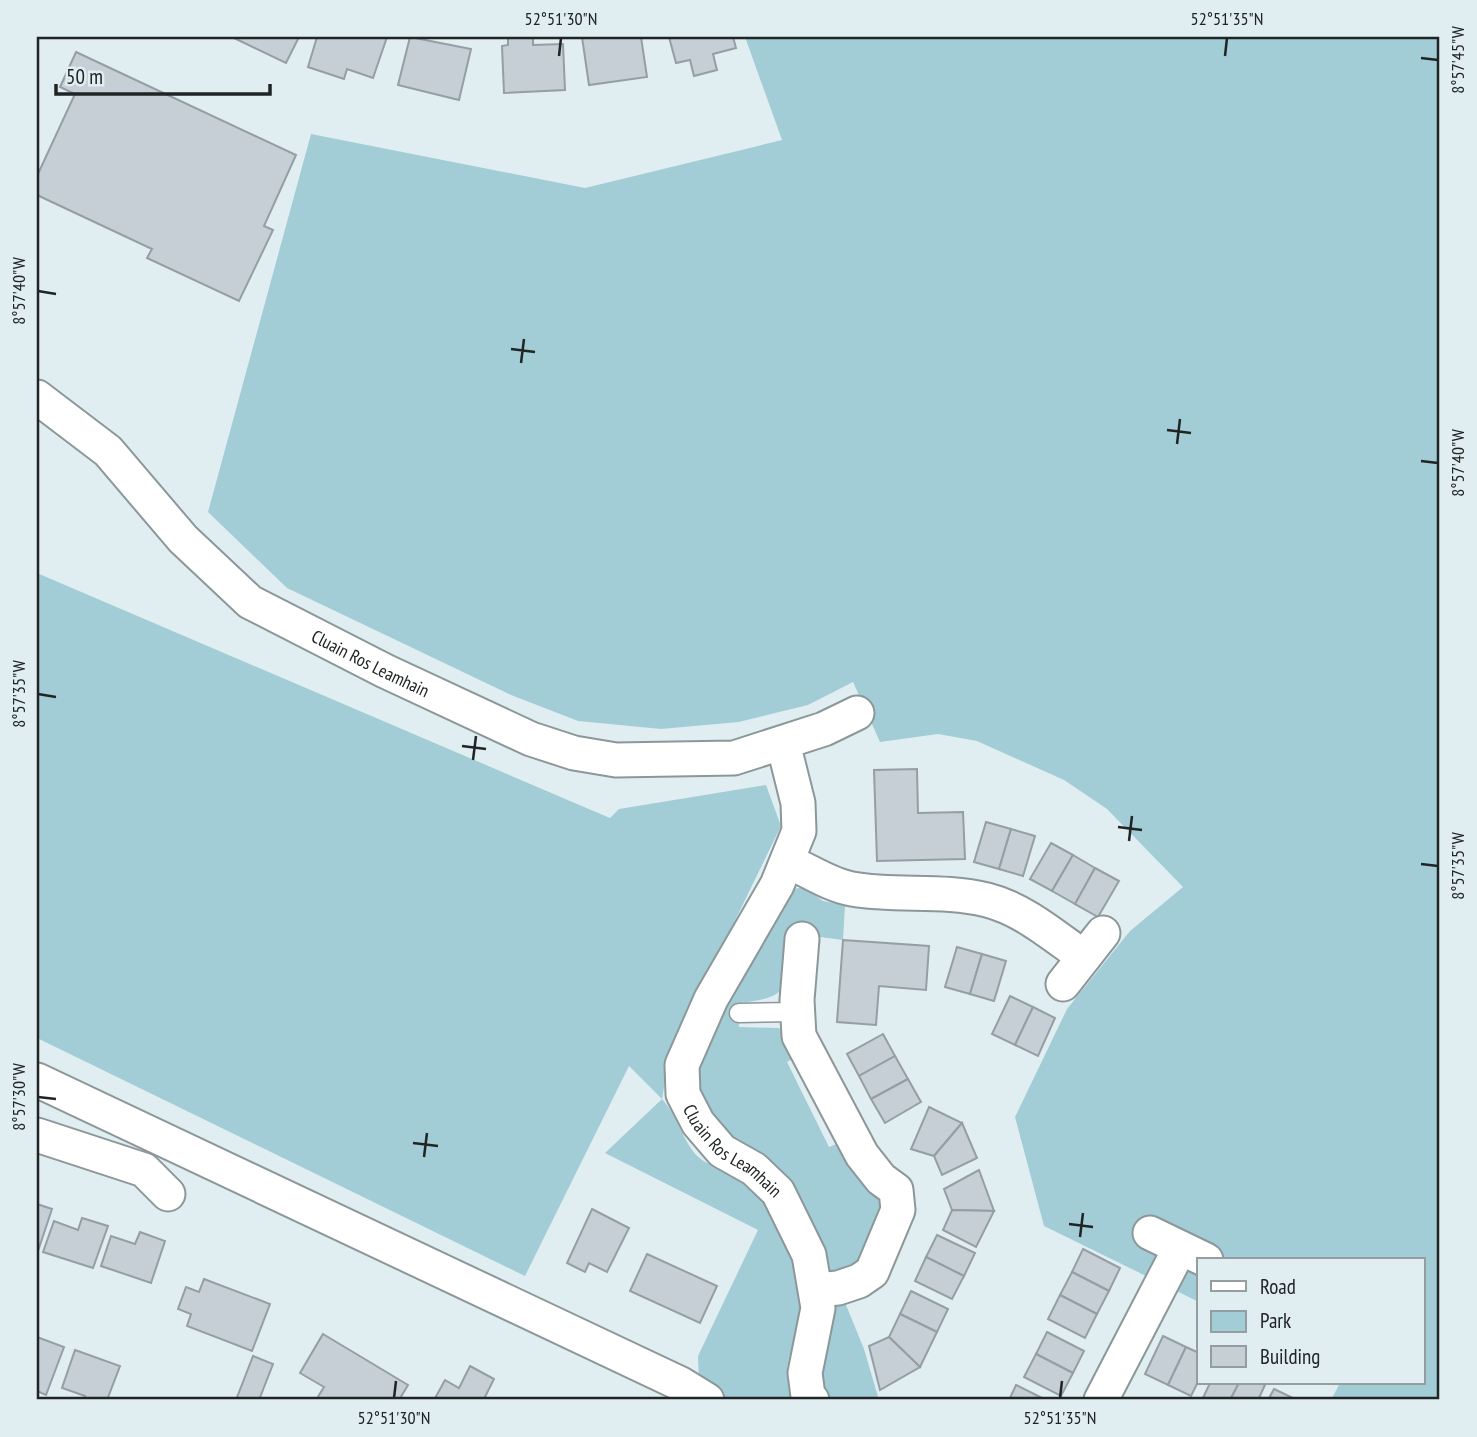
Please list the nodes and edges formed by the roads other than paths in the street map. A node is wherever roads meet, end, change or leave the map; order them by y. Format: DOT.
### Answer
graph roads {
  1 [pos="37,397"];
  2 [pos="858,713"];
  3 [pos="783,743"];
  4 [pos="788,862"];
  5 [pos="802,939"];
  6 [pos="1063,985"];
  7 [pos="798,1012"];
  8 [pos="739,1013"];
  9 [pos="37,1080"];
  10 [pos="37,1135"];
  11 [pos="168,1194"];
  12 [pos="1150,1233"];
  13 [pos="1193,1254"];
  14 [pos="816,1290"];
  15 [pos="1106,1399"];
  16 [pos="707,1400"];
  17 [pos="812,1400"];
  1 -- 3 [label="street, Cluain Ros Leamhain"];
  2 -- 3 [label="street, Cluain Ros Leamhain"];
  3 -- 4 [label="street, Cluain Ros Leamhain"];
  4 -- 6 [label="street"];
  4 -- 14 [label="street, Cluain Ros Leamhain"];
  5 -- 7 [label="street"];
  7 -- 8 [label="lane"];
  7 -- 14 [label="street"];
  9 -- 16 [label="street"];
  10 -- 11 [label="street"];
  12 -- 13 [label="street"];
  13 -- 15 [label="street"];
  14 -- 17 [label="street, Cluain Ros Leamhain"];
}
